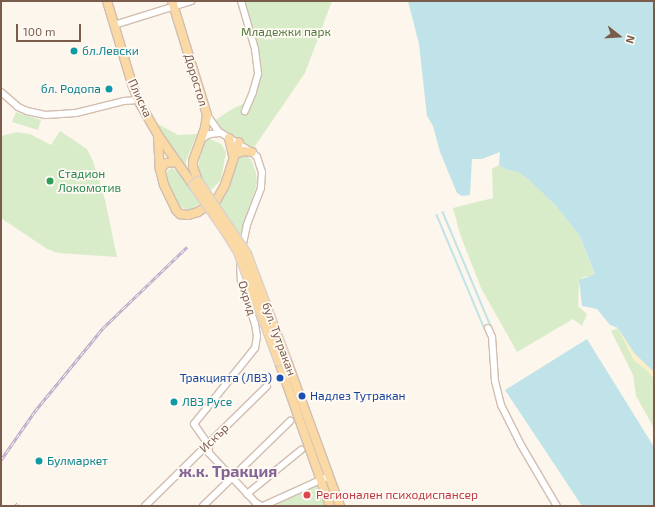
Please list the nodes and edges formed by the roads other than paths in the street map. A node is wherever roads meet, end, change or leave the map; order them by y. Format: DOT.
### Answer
graph roads {
  1 [pos="106,1"];
  2 [pos="191,1"];
  3 [pos="241,1"];
  4 [pos="173,4"];
  5 [pos="114,25"];
  6 [pos="1,92"];
  7 [pos="138,100"];
  8 [pos="245,111"];
  9 [pos="207,115"];
  10 [pos="220,133"];
  11 [pos="158,134"];
  12 [pos="229,138"];
  13 [pos="201,140"];
  14 [pos="239,142"];
  15 [pos="252,152"];
  16 [pos="234,157"];
  17 [pos="176,162"];
  18 [pos="160,169"];
  19 [pos="196,183"];
  20 [pos="488,328"];
  21 [pos="283,360"];
  22 [pos="267,386"];
  23 [pos="290,421"];
  24 [pos="208,444"];
  25 [pos="301,450"];
  26 [pos="329,476"];
  27 [pos="232,478"];
  28 [pos="321,479"];
  29 [pos="247,494"];
  30 [pos="145,506"];
  31 [pos="203,506"];
  32 [pos="263,506"];
  33 [pos="330,506"];
  34 [pos="340,506"];
  35 [pos="557,506"];
  1 -- 5 [label="main road, Плиска"];
  2 -- 4 [label="street"];
  3 -- 8 [label="street"];
  4 -- 5 [label="street"];
  4 -- 9 [label="main road, Доростол"];
  5 -- 7 [label="main road, Плиска"];
  6 -- 7 [label="street"];
  7 -- 11 [label="main road, Плиска"];
  9 -- 10 [label="street"];
  9 -- 13 [label="main road, Доростол"];
  10 -- 12 [label="street, Охрид"];
  10 -- 13 [label="street"];
  11 -- 17 [label="main road, Плиска"];
  11 -- 18 [label="main road"];
  12 -- 14 [label="street, Охрид"];
  12 -- 16 [label="main road"];
  13 -- 19 [label="main road, Доростол"];
  14 -- 15 [label="street, Охрид"];
  14 -- 16 [label="main road"];
  15 -- 16 [label="main road"];
  15 -- 24 [label="street, Охрид"];
  16 -- 18 [label="main road"];
  17 -- 18 [label="main road"];
  17 -- 19 [label="main road, Плиска"];
  19 -- 21 [label="main road, бул. Тутракан, bridge"];
  20 -- 35 [label="street"];
  21 -- 26 [label="main road, бул. Тутракан"];
  21 -- 28 [label="main road, бул. Тутракан"];
  22 -- 24 [label="street, Искър"];
  23 -- 27 [label="street"];
  24 -- 27 [label="street"];
  24 -- 30 [label="street, Искър"];
  25 -- 29 [label="street"];
  26 -- 28 [label="street"];
  26 -- 34 [label="main road, бул. Тутракан"];
  27 -- 29 [label="street"];
  27 -- 31 [label="street"];
  28 -- 32 [label="street"];
  28 -- 33 [label="main road, бул. Тутракан"];
  29 -- 32 [label="street"];
}
